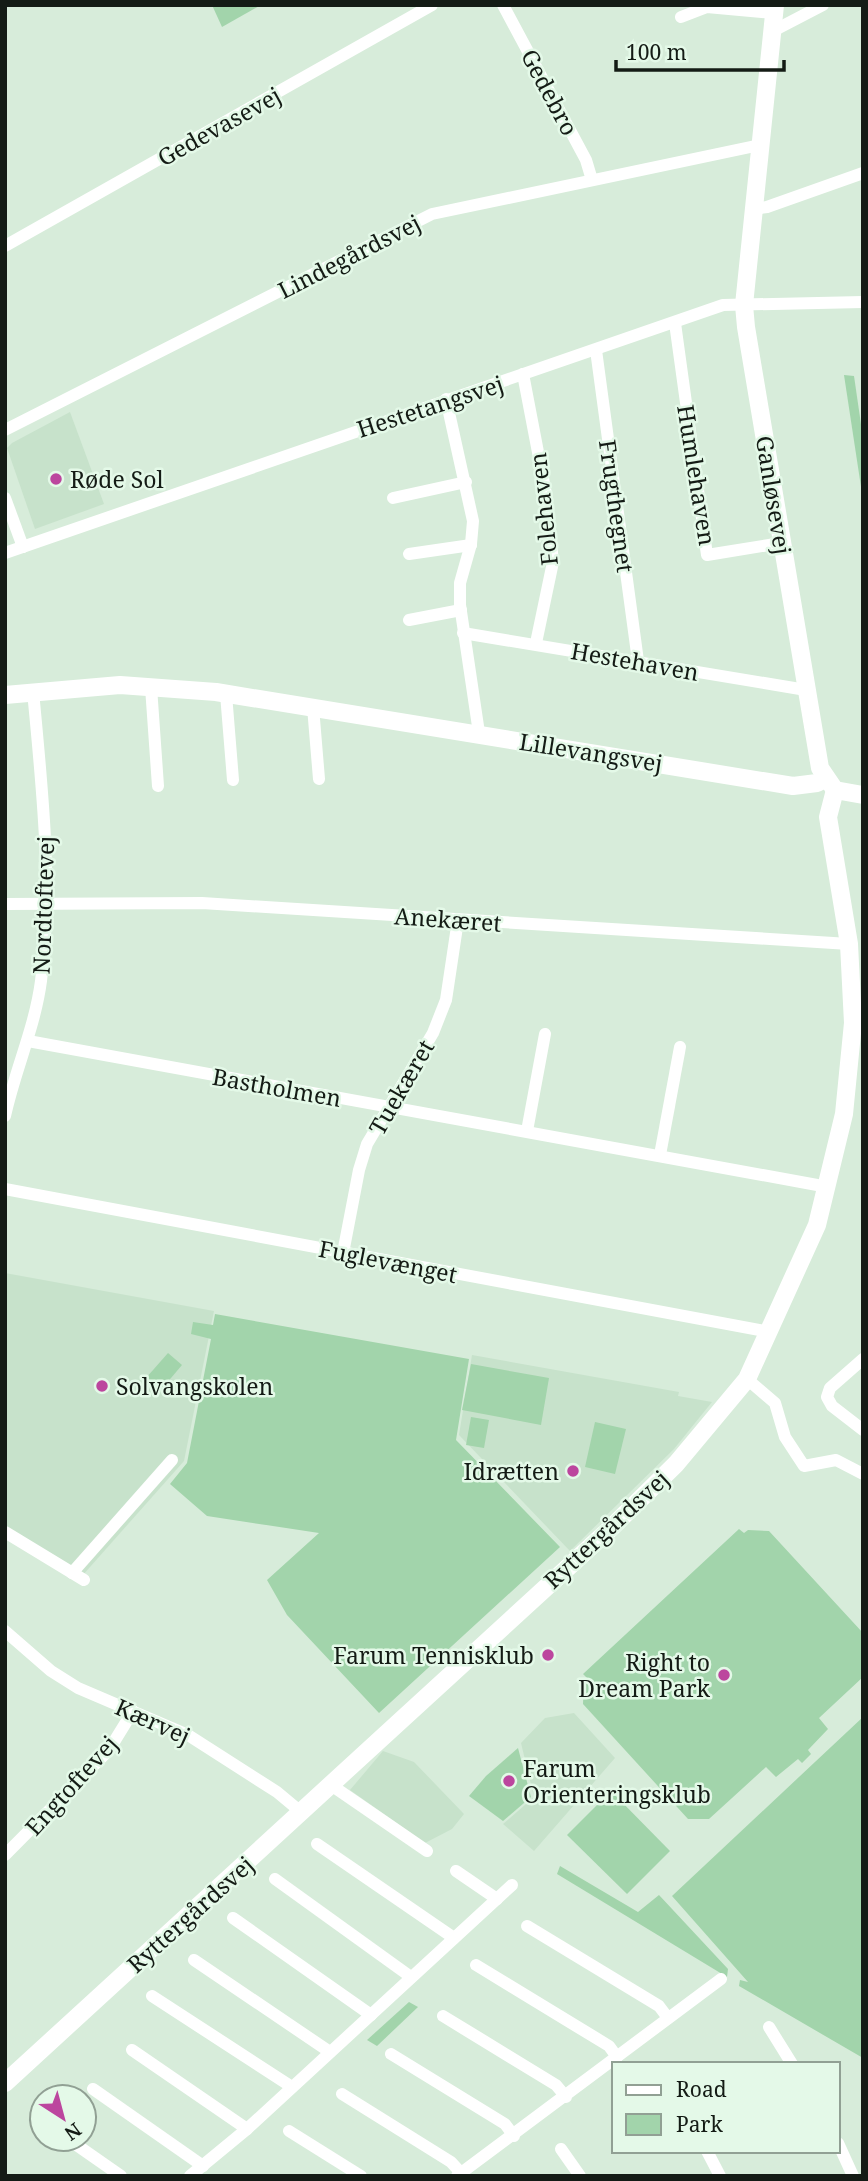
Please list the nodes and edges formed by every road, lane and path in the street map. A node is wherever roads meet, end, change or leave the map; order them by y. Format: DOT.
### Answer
graph roads {
  1 [pos="432,5"];
  2 [pos="503,5"];
  3 [pos="823,5"];
  4 [pos="775,9"];
  5 [pos="681,17"];
  6 [pos="773,32"];
  7 [pos="760,145"];
  8 [pos="863,173"];
  9 [pos="592,180"];
  10 [pos="754,209"];
  11 [pos="5,246"];
  12 [pos="863,302"];
  13 [pos="744,305"];
  14 [pos="675,323"];
  15 [pos="596,350"];
  16 [pos="523,374"];
  17 [pos="446,399"];
  18 [pos="5,430"];
  19 [pos="466,482"];
  20 [pos="5,498"];
  21 [pos="393,498"];
  22 [pos="781,543"];
  23 [pos="471,545"];
  24 [pos="23,547"];
  25 [pos="5,553"];
  26 [pos="409,554"];
  27 [pos="461,610"];
  28 [pos="409,620"];
  29 [pos="463,633"];
  30 [pos="536,643"];
  31 [pos="638,662"];
  32 [pos="151,687"];
  33 [pos="806,690"];
  34 [pos="33,691"];
  35 [pos="226,694"];
  36 [pos="5,695"];
  37 [pos="313,707"];
  38 [pos="479,733"];
  39 [pos="319,779"];
  40 [pos="233,780"];
  41 [pos="830,785"];
  42 [pos="158,786"];
  43 [pos="863,795"];
  44 [pos="46,903"];
  45 [pos="5,904"];
  46 [pos="458,920"];
  47 [pos="849,944"];
  48 [pos="858,1023"];
  49 [pos="545,1034"];
  50 [pos="28,1041"];
  51 [pos="680,1047"];
  52 [pos="389,1108"];
  53 [pos="5,1116"];
  54 [pos="527,1131"];
  55 [pos="660,1156"];
  56 [pos="828,1187"];
  57 [pos="5,1189"];
  58 [pos="343,1253"];
  59 [pos="771,1332"];
  60 [pos="863,1359"];
  61 [pos="747,1379"];
  62 [pos="863,1430"];
  63 [pos="172,1460"];
  64 [pos="863,1474"];
  65 [pos="5,1532"];
  66 [pos="72,1573"];
  67 [pos="84,1580"];
  68 [pos="5,1631"];
  69 [pos="133,1711"];
  70 [pos="331,1785"];
  71 [pos="301,1812"];
  72 [pos="317,1843"];
  73 [pos="427,1851"];
  74 [pos="5,1855"];
  75 [pos="456,1871"];
  76 [pos="275,1879"];
  77 [pos="512,1885"];
  78 [pos="497,1899"];
  79 [pos="233,1918"];
  80 [pos="527,1926"];
  81 [pos="454,1938"];
  82 [pos="194,1960"];
  83 [pos="475,1965"];
  84 [pos="411,1977"];
  85 [pos="721,1979"];
  86 [pos="152,1996"];
  87 [pos="371,2015"];
  88 [pos="443,2016"];
  89 [pos="668,2018"];
  90 [pos="769,2027"];
  91 [pos="132,2050"];
  92 [pos="330,2052"];
  93 [pos="391,2054"];
  94 [pos="617,2057"];
  95 [pos="791,2062"];
  96 [pos="5,2083"];
  97 [pos="292,2087"];
  98 [pos="98,2092"];
  99 [pos="342,2094"];
  100 [pos="566,2097"];
  101 [pos="247,2129"];
  102 [pos="289,2131"];
  103 [pos="514,2136"];
  104 [pos="840,2147"];
  105 [pos="561,2149"];
  106 [pos="88,2153"];
  107 [pos="708,2153"];
  108 [pos="203,2166"];
  109 [pos="459,2175"];
  110 [pos="121,2176"];
  111 [pos="190,2176"];
  112 [pos="361,2176"];
  113 [pos="580,2176"];
  114 [pos="720,2176"];
  115 [pos="853,2176"];
  1 -- 11 [label="street, Gedevasevej"];
  2 -- 9 [label="street, Gedebro"];
  3 -- 6 [label="street"];
  4 -- 5 [label="street, Ganløsevej"];
  4 -- 6 [label="street, Ganløsevej"];
  6 -- 7 [label="street, Ganløsevej"];
  7 -- 9 [label="street, Lindegårdsvej"];
  7 -- 10 [label="street, Ganløsevej"];
  8 -- 10 [label="street"];
  9 -- 18 [label="street, Lindegårdsvej"];
  10 -- 13 [label="street, Ganløsevej"];
  12 -- 13 [label="street, Hestetangsvej"];
  13 -- 14 [label="street, Hestetangsvej"];
  13 -- 22 [label="street, Ganløsevej"];
  14 -- 15 [label="street, Hestetangsvej"];
  14 -- 22 [label="street, Humlehaven"];
  15 -- 16 [label="street, Hestetangsvej"];
  15 -- 31 [label="street, Frugthegnet"];
  16 -- 17 [label="street, Hestetangsvej"];
  16 -- 30 [label="street, Folehaven"];
  17 -- 19 [label="street"];
  17 -- 24 [label="street, Hestetangsvej"];
  19 -- 21 [label="street"];
  19 -- 23 [label="street"];
  20 -- 24 [label="street"];
  22 -- 33 [label="street, Ganløsevej"];
  23 -- 26 [label="street"];
  23 -- 27 [label="street"];
  24 -- 25 [label="street, Hestetangsvej"];
  27 -- 28 [label="street"];
  27 -- 29 [label="street"];
  29 -- 30 [label="street, Hestehaven"];
  29 -- 38 [label="street"];
  30 -- 31 [label="street, Hestehaven"];
  31 -- 33 [label="street, Hestehaven"];
  32 -- 34 [label="street, Lillevangsvej"];
  32 -- 35 [label="street, Lillevangsvej"];
  32 -- 42 [label="street"];
  33 -- 41 [label="street, Ganløsevej"];
  34 -- 36 [label="street, Lillevangsvej"];
  34 -- 44 [label="street, Nordtoftevej"];
  35 -- 37 [label="street, Lillevangsvej"];
  35 -- 40 [label="street"];
  37 -- 38 [label="street, Lillevangsvej"];
  37 -- 39 [label="street"];
  38 -- 41 [label="street, Lillevangsvej"];
  41 -- 43 [label="street, Lillevangsvej"];
  41 -- 47 [label="street, Ryttergårdsvej"];
  44 -- 45 [label="street, Anekæret"];
  44 -- 46 [label="street, Anekæret"];
  44 -- 50 [label="street, Nordtoftevej"];
  46 -- 47 [label="street, Anekæret"];
  46 -- 52 [label="street, Tuekæret"];
  47 -- 48 [label="street, Ryttergårdsvej"];
  48 -- 56 [label="street, Ryttergårdsvej"];
  49 -- 54 [label="street"];
  50 -- 52 [label="street, Bastholmen"];
  50 -- 53 [label="street, Nordtoftevej"];
  51 -- 55 [label="street"];
  52 -- 54 [label="street, Bastholmen"];
  52 -- 58 [label="street, Tuekæret"];
  54 -- 55 [label="street, Bastholmen"];
  55 -- 56 [label="street, Bastholmen"];
  56 -- 59 [label="street, Ryttergårdsvej"];
  57 -- 58 [label="street, Fuglevænget"];
  58 -- 59 [label="street, Fuglevænget"];
  59 -- 61 [label="street, Ryttergårdsvej"];
  60 -- 62 [label="street"];
  61 -- 64 [label="street"];
  61 -- 70 [label="street, Ryttergårdsvej"];
  63 -- 66 [label="street"];
  65 -- 66 [label="street"];
  66 -- 67 [label="street"];
  68 -- 69 [label="street, Kærvej"];
  69 -- 71 [label="street, Kærvej"];
  69 -- 74 [label="street, Engtoftevej"];
  70 -- 71 [label="street, Ryttergårdsvej"];
  70 -- 73 [label="street"];
  71 -- 96 [label="street, Ryttergårdsvej"];
  72 -- 81 [label="street"];
  75 -- 78 [label="street"];
  76 -- 84 [label="street"];
  77 -- 78 [label="street"];
  78 -- 81 [label="street"];
  79 -- 87 [label="street"];
  80 -- 89 [label="street"];
  81 -- 84 [label="street"];
  82 -- 92 [label="street"];
  83 -- 94 [label="street"];
  84 -- 87 [label="street"];
  85 -- 89 [label="street"];
  86 -- 97 [label="street"];
  87 -- 92 [label="street"];
  88 -- 100 [label="street"];
  89 -- 94 [label="street"];
  90 -- 95 [label="street"];
  91 -- 101 [label="street"];
  92 -- 97 [label="street"];
  93 -- 103 [label="street"];
  94 -- 100 [label="street"];
  97 -- 101 [label="street"];
  98 -- 108 [label="street"];
  99 -- 109 [label="street"];
  100 -- 103 [label="street"];
  101 -- 108 [label="street"];
  102 -- 112 [label="street"];
  103 -- 109 [label="street"];
  104 -- 115 [label="street"];
  105 -- 113 [label="street"];
  106 -- 110 [label="street"];
  107 -- 114 [label="street"];
  108 -- 111 [label="street"];
}
